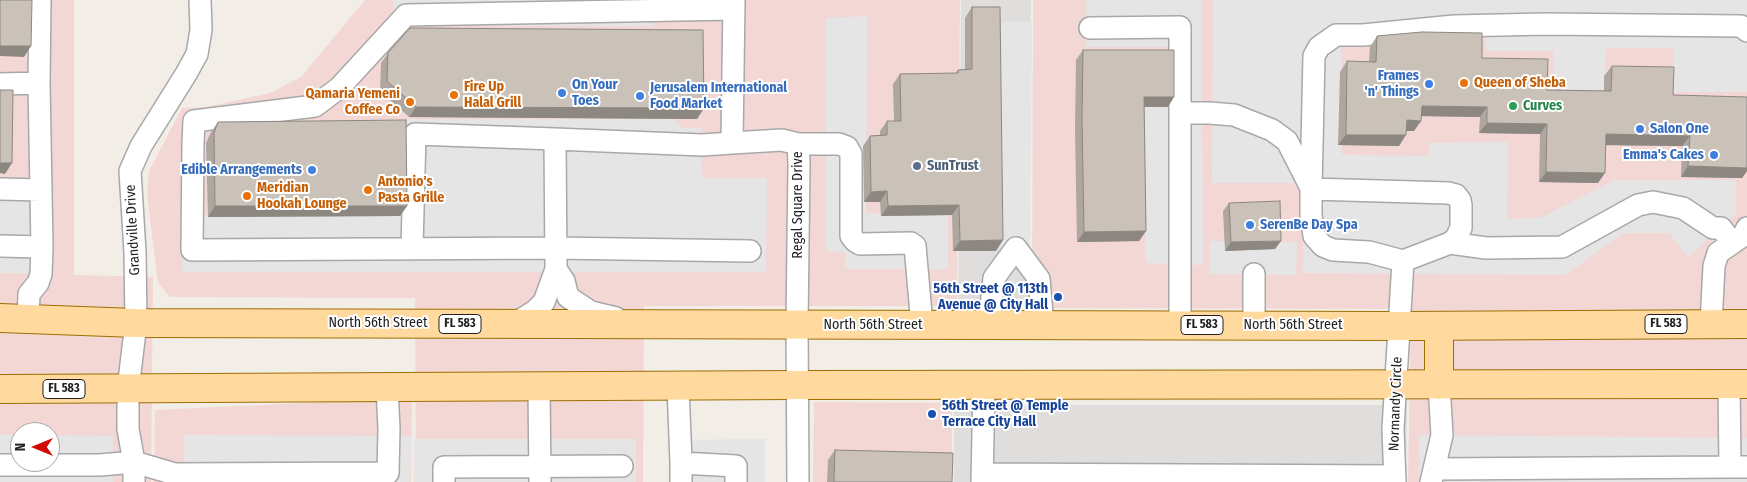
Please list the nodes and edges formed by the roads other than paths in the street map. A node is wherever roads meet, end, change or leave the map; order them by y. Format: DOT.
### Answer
graph roads {
  1 [pos="40,0"];
  2 [pos="200,0"];
  3 [pos="734,4"];
  4 [pos="1090,28"];
  5 [pos="1747,30"];
  6 [pos="39,83"];
  7 [pos="0,84"];
  8 [pos="1180,112"];
  9 [pos="555,139"];
  10 [pos="732,143"];
  11 [pos="798,144"];
  12 [pos="0,189"];
  13 [pos="1311,189"];
  14 [pos="41,190"];
  15 [pos="1739,235"];
  16 [pos="1450,243"];
  17 [pos="0,246"];
  18 [pos="42,247"];
  19 [pos="412,248"];
  20 [pos="556,248"];
  21 [pos="750,251"];
  22 [pos="1403,261"];
  23 [pos="556,269"];
  24 [pos="1254,274"];
  25 [pos="0,318"];
  26 [pos="28,319"];
  27 [pos="136,323"];
  28 [pos="514,324"];
  29 [pos="641,324"];
  30 [pos="797,324"];
  31 [pos="1180,324"];
  32 [pos="1254,324"];
  33 [pos="1711,324"];
  34 [pos="1747,324"];
  35 [pos="922,325"];
  36 [pos="989,325"];
  37 [pos="1043,325"];
  38 [pos="1400,326"];
  39 [pos="1439,326"];
  40 [pos="1738,384"];
  41 [pos="798,385"];
  42 [pos="984,385"];
  43 [pos="1397,385"];
  44 [pos="1439,385"];
  45 [pos="539,386"];
  46 [pos="678,386"];
  47 [pos="387,387"];
  48 [pos="128,388"];
  49 [pos="0,389"];
  50 [pos="0,465"];
  51 [pos="622,466"];
  52 [pos="1738,467"];
  53 [pos="134,472"];
  54 [pos="681,472"];
  55 [pos="540,474"];
  56 [pos="1433,475"];
  57 [pos="198,478"];
  58 [pos="390,478"];
  59 [pos="982,478"];
  60 [pos="1395,479"];
  61 [pos="444,482"];
  62 [pos="736,482"];
  63 [pos="798,482"];
  1 -- 6 [label="street"];
  2 -- 27 [label="street, Grandville Drive"];
  3 -- 10 [label="street"];
  3 -- 19 [label="street"];
  4 -- 8 [label="street"];
  5 -- 13 [label="street"];
  6 -- 7 [label="street"];
  6 -- 14 [label="street"];
  8 -- 13 [label="street"];
  8 -- 31 [label="street"];
  9 -- 10 [label="street, Regal Square Drive"];
  9 -- 19 [label="street, Regal Square Drive"];
  9 -- 20 [label="street"];
  10 -- 11 [label="street, Regal Square Drive"];
  11 -- 30 [label="street, Regal Square Drive"];
  11 -- 35 [label="street"];
  12 -- 14 [label="street"];
  13 -- 16 [label="street"];
  13 -- 22 [label="street"];
  14 -- 18 [label="street"];
  15 -- 16 [label="street"];
  15 -- 33 [label="street"];
  16 -- 22 [label="street"];
  17 -- 18 [label="street"];
  18 -- 26 [label="street"];
  19 -- 20 [label="street"];
  20 -- 21 [label="street"];
  20 -- 23 [label="street"];
  22 -- 38 [label="street, Normandy Circle"];
  23 -- 28 [label="street"];
  23 -- 29 [label="street"];
  24 -- 32 [label="street"];
  25 -- 26 [label="main road, North 56th Street / FL 583"];
  26 -- 27 [label="main road, North 56th Street / FL 583"];
  27 -- 28 [label="main road, North 56th Street / FL 583"];
  27 -- 48 [label="street, Grandville Drive"];
  28 -- 29 [label="main road, North 56th Street / FL 583"];
  29 -- 30 [label="main road, North 56th Street / FL 583"];
  30 -- 35 [label="main road, North 56th Street / FL 583"];
  30 -- 41 [label="street, Regal Square Drive"];
  31 -- 32 [label="main road, North 56th Street / FL 583"];
  31 -- 37 [label="main road, North 56th Street / FL 583"];
  32 -- 38 [label="main road, North 56th Street / FL 583"];
  33 -- 34 [label="main road, North 56th Street / FL 583"];
  33 -- 39 [label="main road, North 56th Street / FL 583"];
  35 -- 36 [label="main road, North 56th Street / FL 583"];
  36 -- 37 [label="main road, North 56th Street / FL 583"];
  36 -- 37 [label="street"];
  38 -- 39 [label="main road, North 56th Street / FL 583"];
  38 -- 43 [label="street, Normandy Circle"];
  39 -- 44 [label="main road"];
  40 -- 44 [label="main road, FL 583"];
  40 -- 52 [label="street"];
  41 -- 42 [label="main road, FL 583"];
  41 -- 46 [label="main road, FL 583"];
  41 -- 63 [label="street, Regal Square Drive"];
  42 -- 43 [label="main road, FL 583"];
  42 -- 59 [label="street"];
  43 -- 44 [label="main road, FL 583"];
  43 -- 60 [label="street, Normandy Circle"];
  44 -- 56 [label="street"];
  45 -- 46 [label="main road, FL 583"];
  45 -- 47 [label="main road, FL 583"];
  45 -- 55 [label="street"];
  46 -- 54 [label="street"];
  47 -- 48 [label="main road, FL 583"];
  47 -- 58 [label="street"];
  48 -- 49 [label="main road, FL 583"];
  48 -- 53 [label="street, Grandville Drive"];
  50 -- 53 [label="street"];
  51 -- 55 [label="street"];
  52 -- 56 [label="street"];
  53 -- 57 [label="street"];
  54 -- 62 [label="street"];
  55 -- 61 [label="street"];
  57 -- 58 [label="street"];
  59 -- 60 [label="street"];
}
